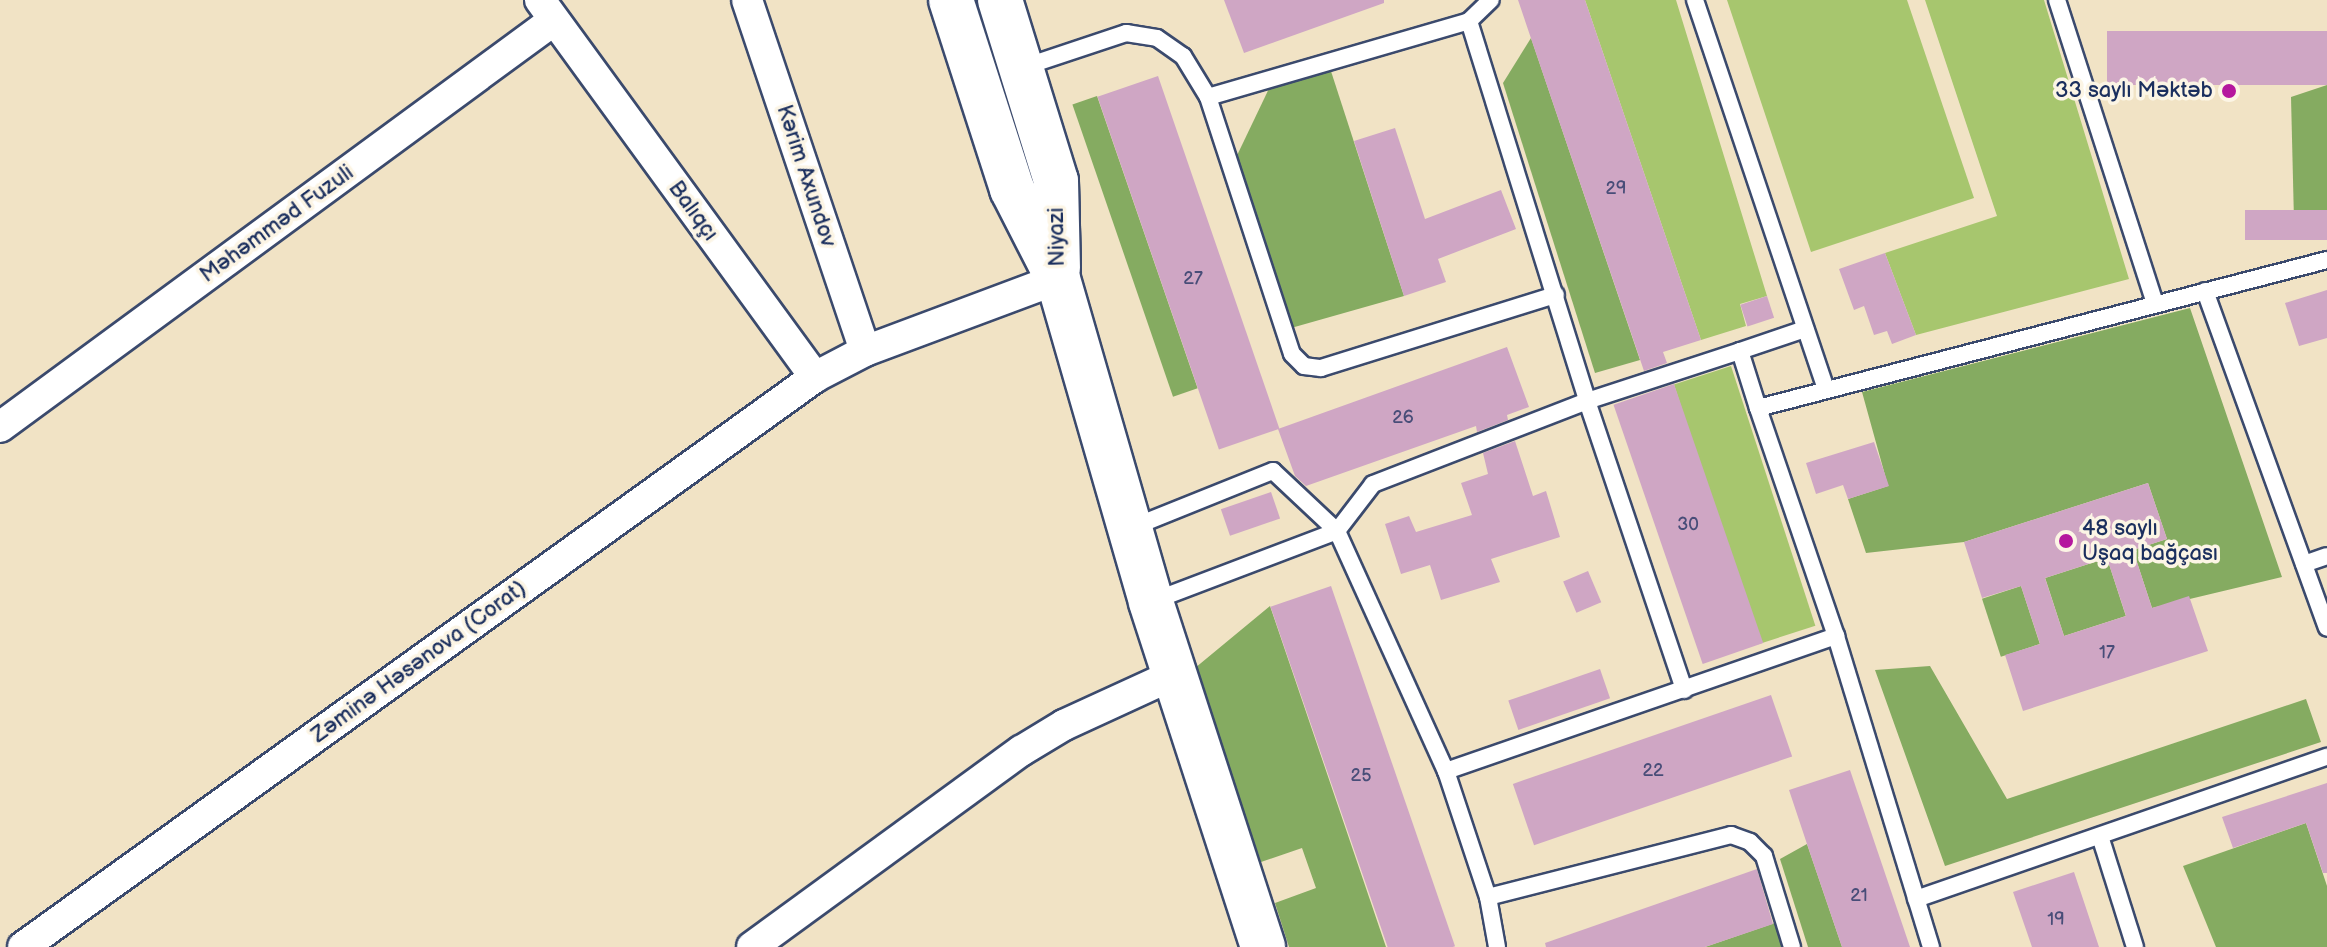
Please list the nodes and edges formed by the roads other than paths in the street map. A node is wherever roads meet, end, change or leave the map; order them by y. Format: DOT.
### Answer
graph roads {
  1 [pos="747,0"];
  2 [pos="951,0"];
  3 [pos="1000,0"];
  4 [pos="1491,0"];
  5 [pos="1695,0"];
  6 [pos="2057,0"];
  7 [pos="547,10"];
  8 [pos="1469,21"];
  9 [pos="1022,67"];
  10 [pos="1208,97"];
  11 [pos="2327,260"];
  12 [pos="1058,279"];
  13 [pos="2205,291"];
  14 [pos="1556,295"];
  15 [pos="2155,303"];
  16 [pos="1805,329"];
  17 [pos="865,351"];
  18 [pos="1740,351"];
  19 [pos="815,377"];
  20 [pos="1825,387"];
  21 [pos="1587,401"];
  22 [pos="1758,408"];
  23 [pos="0,427"];
  24 [pos="1129,528"];
  25 [pos="1337,531"];
  26 [pos="2327,556"];
  27 [pos="2304,564"];
  28 [pos="1151,602"];
  29 [pos="2327,628"];
  30 [pos="1836,636"];
  31 [pos="1175,674"];
  32 [pos="1684,690"];
  33 [pos="2327,757"];
  34 [pos="1446,771"];
  35 [pos="2100,836"];
  36 [pos="1488,897"];
  37 [pos="1916,899"];
  38 [pos="23,947"];
  39 [pos="752,947"];
  40 [pos="1263,947"];
  41 [pos="1497,947"];
  42 [pos="1792,947"];
  43 [pos="1931,947"];
  44 [pos="2135,947"];
  1 -- 17 [label="street, Kərim Axundov"];
  2 -- 12 [label="main road, Niyazi"];
  3 -- 9 [label="main road, Niyazi"];
  4 -- 8 [label="lane"];
  5 -- 16 [label="lane"];
  6 -- 15 [label="lane"];
  7 -- 19 [label="street, Balıqçı"];
  7 -- 23 [label="street, Məhəmməd Fuzuli"];
  8 -- 10 [label="lane"];
  8 -- 14 [label="lane"];
  9 -- 10 [label="lane"];
  9 -- 12 [label="main road, Niyazi"];
  10 -- 14 [label="lane"];
  11 -- 13 [label="lane"];
  12 -- 17 [label="street"];
  12 -- 24 [label="main road"];
  13 -- 15 [label="lane"];
  13 -- 27 [label="lane"];
  14 -- 21 [label="lane"];
  15 -- 20 [label="lane"];
  16 -- 18 [label="lane"];
  16 -- 20 [label="lane"];
  17 -- 19 [label="street"];
  18 -- 21 [label="lane"];
  18 -- 22 [label="lane"];
  19 -- 38 [label="street, Zəminə Həsənova (Corat)"];
  20 -- 22 [label="lane"];
  21 -- 25 [label="lane"];
  21 -- 32 [label="lane"];
  22 -- 30 [label="lane"];
  24 -- 25 [label="lane"];
  24 -- 28 [label="main road"];
  25 -- 28 [label="lane"];
  25 -- 34 [label="lane"];
  26 -- 27 [label="lane"];
  27 -- 29 [label="lane"];
  28 -- 31 [label="main road"];
  30 -- 32 [label="lane"];
  30 -- 37 [label="lane"];
  31 -- 39 [label="street"];
  31 -- 40 [label="main road"];
  32 -- 34 [label="lane"];
  33 -- 35 [label="lane"];
  34 -- 36 [label="lane"];
  35 -- 37 [label="lane"];
  35 -- 44 [label="lane"];
  36 -- 41 [label="lane"];
  36 -- 42 [label="lane"];
  37 -- 43 [label="lane"];
}
